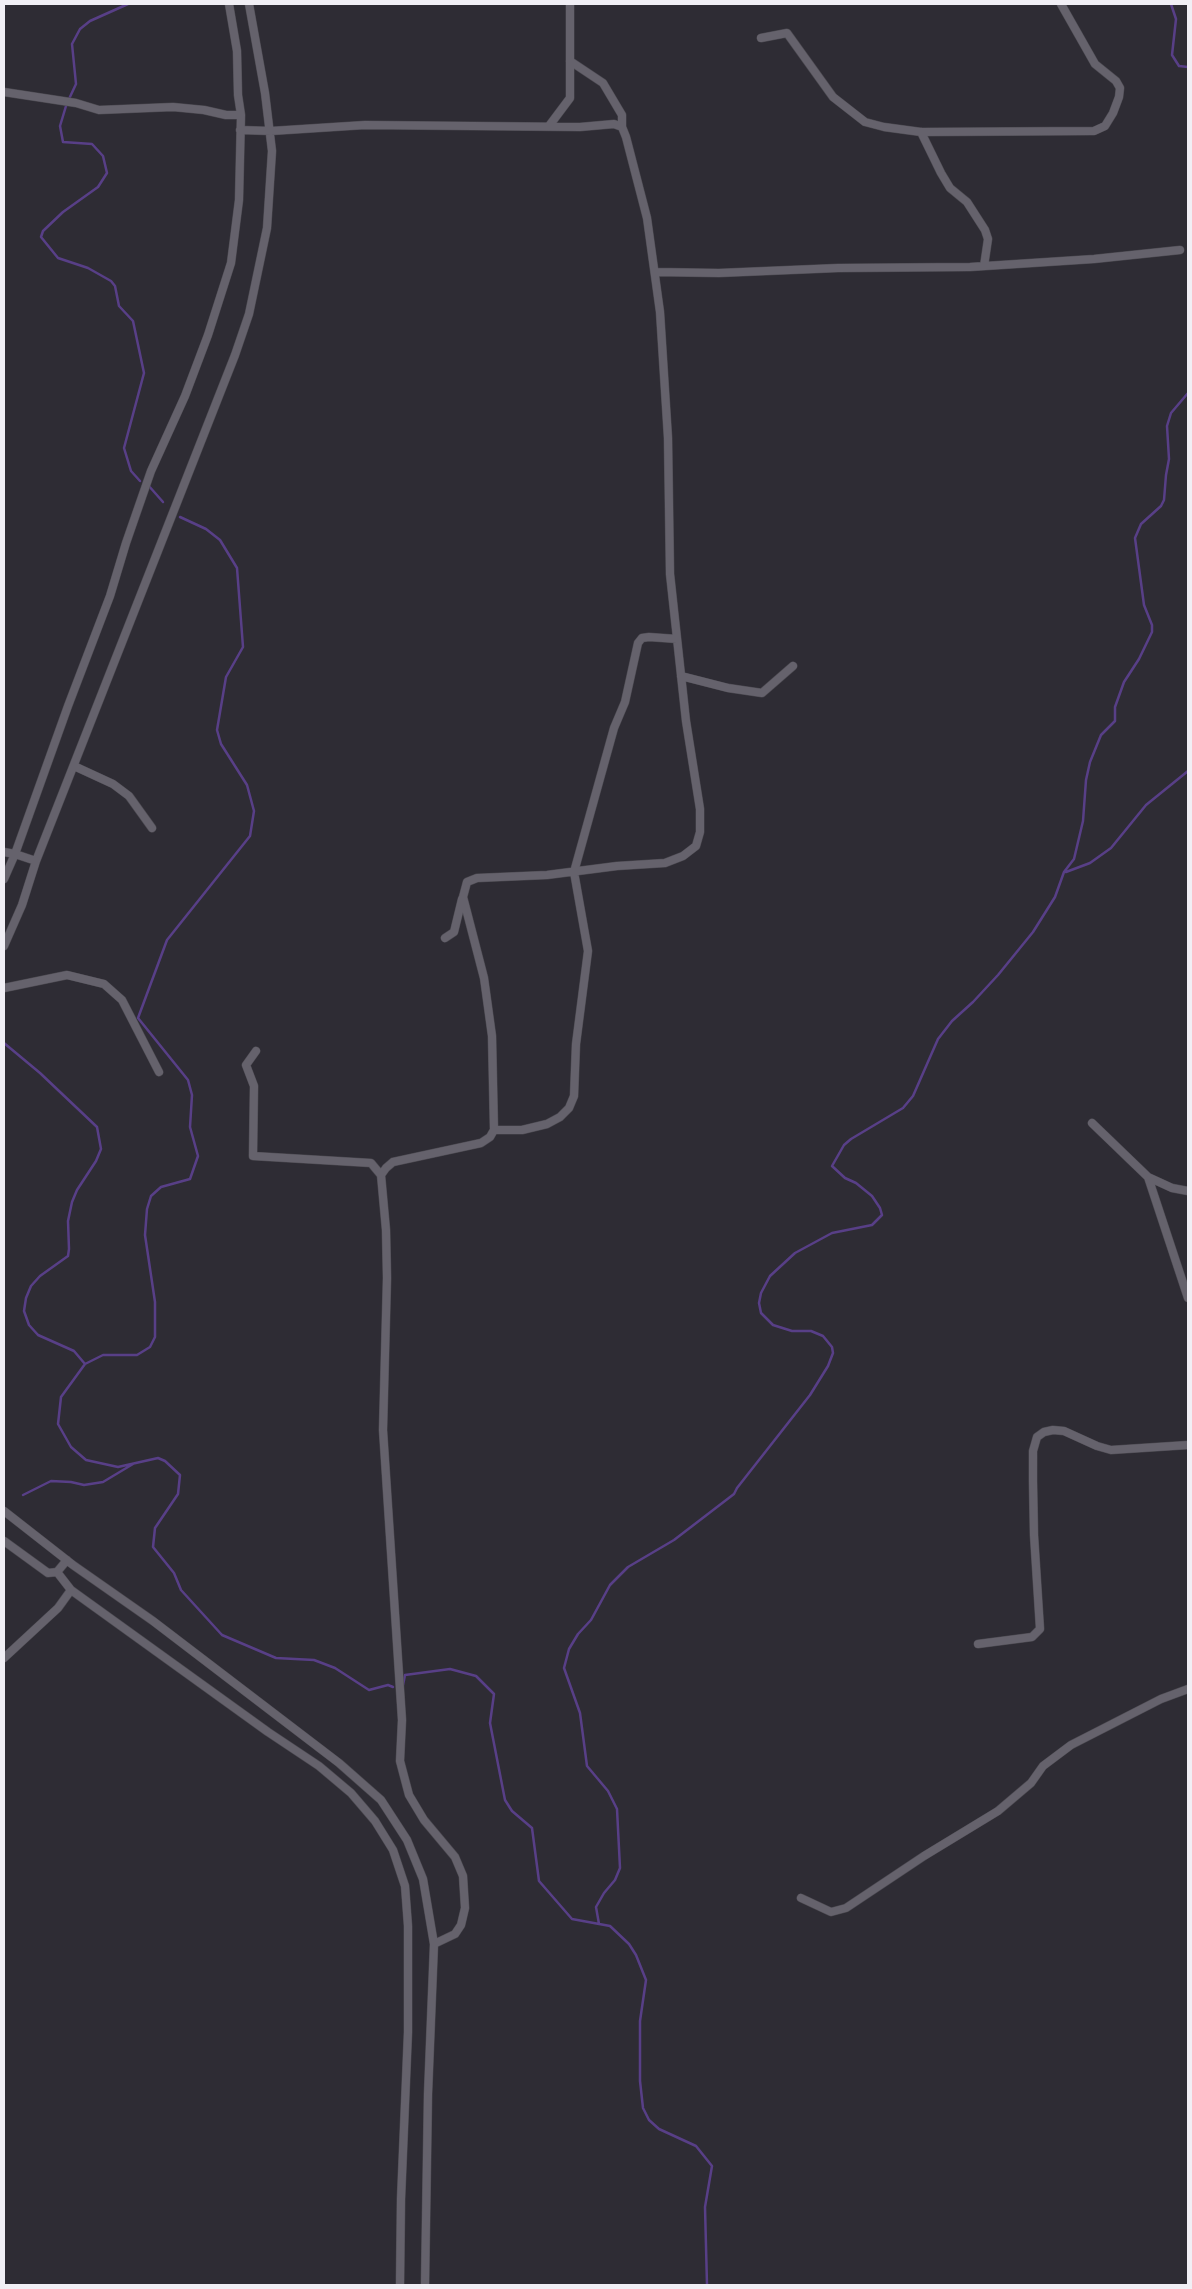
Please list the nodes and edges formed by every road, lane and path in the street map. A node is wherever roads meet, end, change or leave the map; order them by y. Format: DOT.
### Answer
graph roads {
  1 [pos="229,4"];
  2 [pos="249,4"];
  3 [pos="570,4"];
  4 [pos="1061,4"];
  5 [pos="761,38"];
  6 [pos="570,61"];
  7 [pos="4,92"];
  8 [pos="241,114"];
  9 [pos="549,126"];
  10 [pos="622,128"];
  11 [pos="240,130"];
  12 [pos="270,131"];
  13 [pos="921,132"];
  14 [pos="1180,250"];
  15 [pos="984,266"];
  16 [pos="655,272"];
  17 [pos="677,639"];
  18 [pos="793,666"];
  19 [pos="681,676"];
  20 [pos="74,766"];
  21 [pos="152,828"];
  22 [pos="4,852"];
  23 [pos="15,854"];
  24 [pos="36,861"];
  25 [pos="574,872"];
  26 [pos="4,879"];
  27 [pos="463,897"];
  28 [pos="445,938"];
  29 [pos="4,946"];
  30 [pos="4,988"];
  31 [pos="256,1051"];
  32 [pos="159,1072"];
  33 [pos="1092,1123"];
  34 [pos="494,1130"];
  35 [pos="381,1175"];
  36 [pos="1148,1177"];
  37 [pos="1188,1191"];
  38 [pos="1188,1298"];
  39 [pos="1188,1445"];
  40 [pos="4,1510"];
  41 [pos="4,1541"];
  42 [pos="67,1560"];
  43 [pos="58,1572"];
  44 [pos="71,1590"];
  45 [pos="978,1644"];
  46 [pos="4,1658"];
  47 [pos="1188,1689"];
  48 [pos="801,1898"];
  49 [pos="434,1944"];
  50 [pos="400,2285"];
  51 [pos="425,2285"];
  1 -- 8 [label="street"];
  2 -- 12 [label="street"];
  3 -- 6 [label="street"];
  4 -- 13 [label="street"];
  5 -- 13 [label="street"];
  6 -- 9 [label="street"];
  6 -- 10 [label="street"];
  7 -- 8 [label="street"];
  8 -- 11 [label="street"];
  9 -- 10 [label="street"];
  9 -- 12 [label="street"];
  10 -- 16 [label="street"];
  11 -- 12 [label="street"];
  11 -- 23 [label="street"];
  12 -- 20 [label="street"];
  13 -- 15 [label="street"];
  14 -- 15 [label="street"];
  15 -- 16 [label="street"];
  16 -- 17 [label="street"];
  17 -- 19 [label="street"];
  17 -- 25 [label="street"];
  18 -- 19 [label="street"];
  19 -- 25 [label="street"];
  20 -- 21 [label="street"];
  20 -- 24 [label="street"];
  22 -- 23 [label="street"];
  23 -- 24 [label="street"];
  23 -- 26 [label="street"];
  24 -- 29 [label="street"];
  25 -- 27 [label="street"];
  25 -- 34 [label="street"];
  27 -- 28 [label="street"];
  27 -- 34 [label="street"];
  30 -- 32 [label="street"];
  31 -- 35 [label="street"];
  33 -- 36 [label="street"];
  34 -- 35 [label="street"];
  35 -- 49 [label="street"];
  36 -- 37 [label="street"];
  36 -- 38 [label="street"];
  39 -- 45 [label="street"];
  40 -- 42 [label="street"];
  41 -- 43 [label="street"];
  42 -- 43 [label="street"];
  42 -- 49 [label="street"];
  43 -- 44 [label="street"];
  44 -- 46 [label="street"];
  44 -- 50 [label="street"];
  47 -- 48 [label="street"];
  49 -- 51 [label="street"];
}
